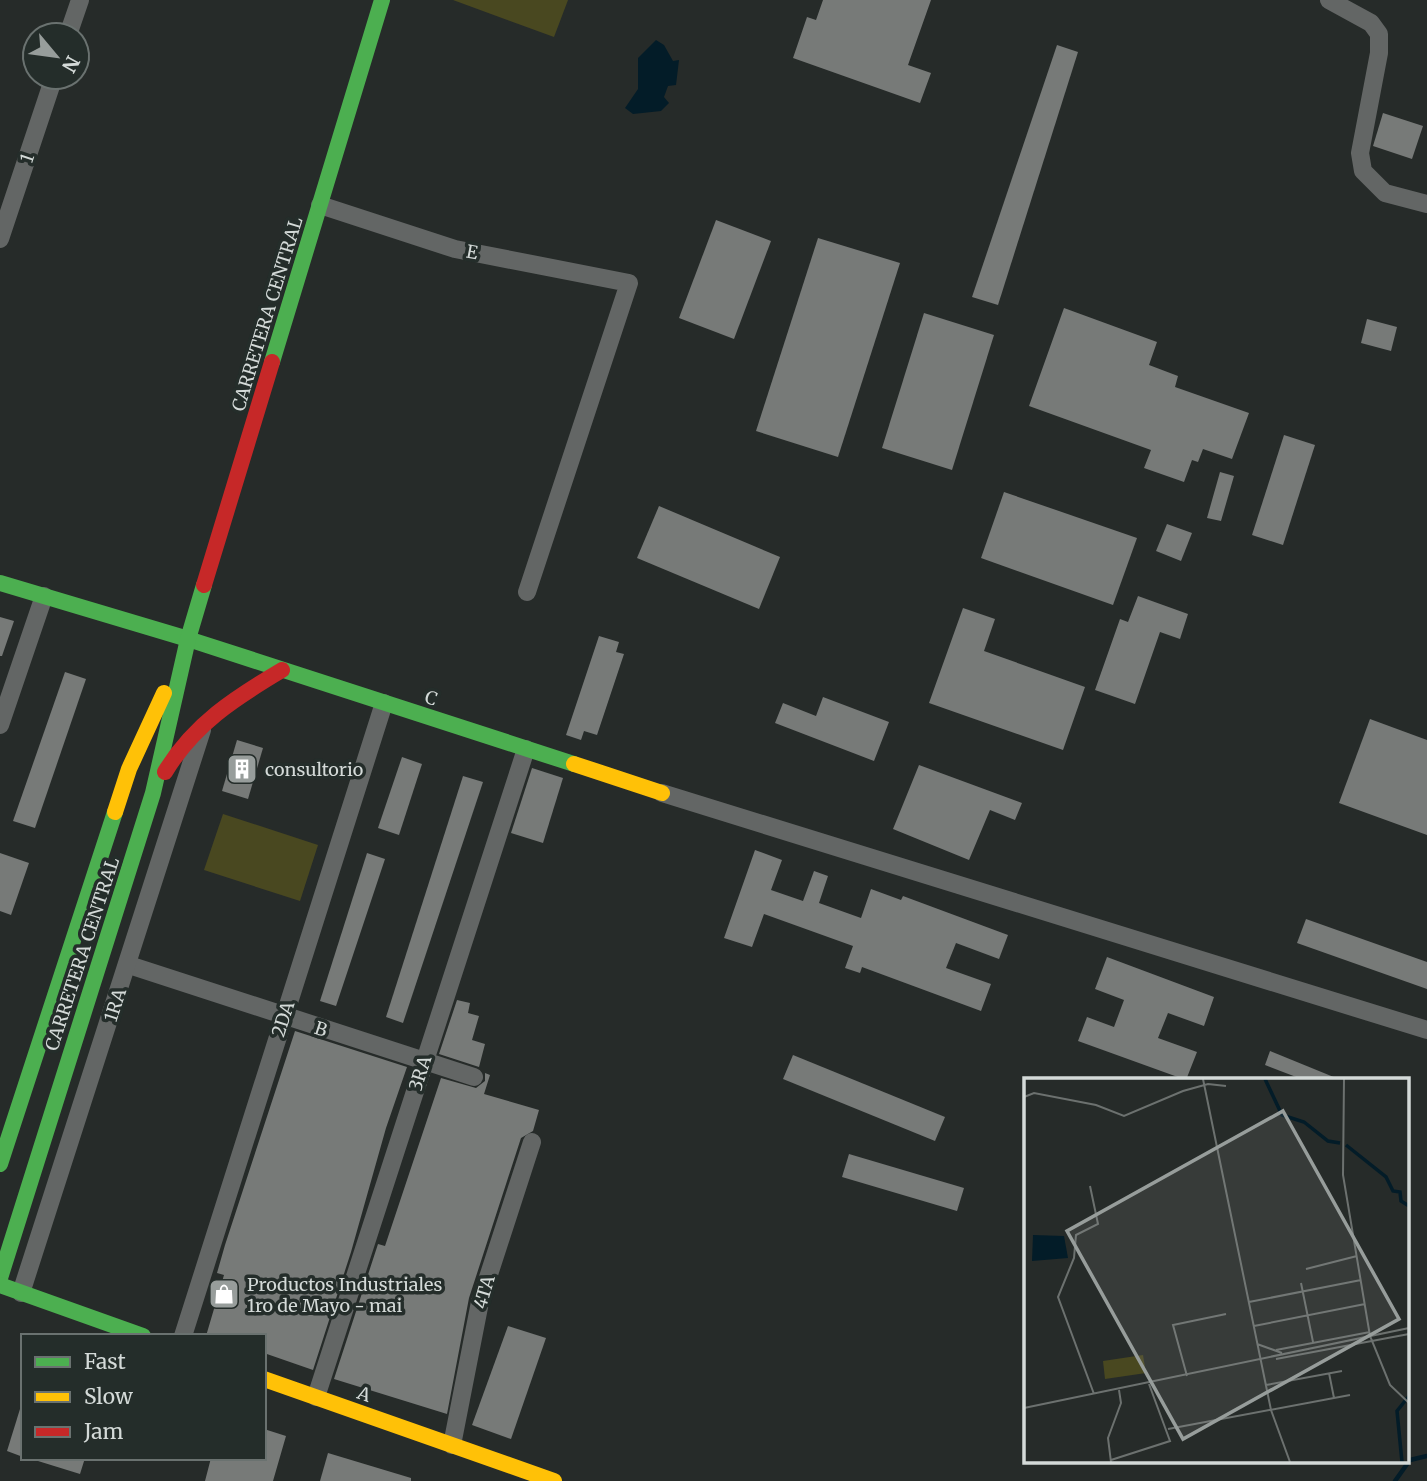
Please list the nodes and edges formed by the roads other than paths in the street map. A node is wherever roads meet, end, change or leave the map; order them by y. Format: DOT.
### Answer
graph roads {
  1 [pos="80,0"];
  2 [pos="382,0"];
  3 [pos="1329,0"];
  4 [pos="73,21"];
  5 [pos="49,91"];
  6 [pos="1427,204"];
  7 [pos="320,205"];
  8 [pos="0,239"];
  9 [pos="0,583"];
  10 [pos="527,592"];
  11 [pos="44,596"];
  12 [pos="188,639"];
  13 [pos="282,670"];
  14 [pos="384,703"];
  15 [pos="206,717"];
  16 [pos="0,725"];
  17 [pos="526,749"];
  18 [pos="153,793"];
  19 [pos="662,793"];
  20 [pos="129,965"];
  21 [pos="284,1017"];
  22 [pos="1427,1030"];
  23 [pos="423,1061"];
  24 [pos="474,1077"];
  25 [pos="532,1142"];
  26 [pos="0,1164"];
  27 [pos="0,1278"];
  28 [pos="0,1285"];
  29 [pos="21,1293"];
  30 [pos="137,1334"];
  31 [pos="184,1334"];
  32 [pos="266,1380"];
  33 [pos="316,1397"];
  34 [pos="452,1445"];
  35 [pos="554,1481"];
  1 -- 4 [label="street"];
  2 -- 7 [label="main road, CARRETERA CENTRAL"];
  3 -- 6 [label="street"];
  5 -- 8 [label="street, 1"];
  7 -- 10 [label="street, E"];
  7 -- 12 [label="main road, CARRETERA CENTRAL"];
  9 -- 11 [label="main road, C"];
  11 -- 12 [label="main road, C"];
  11 -- 16 [label="street"];
  12 -- 13 [label="main road, C"];
  12 -- 18 [label="main road, CARRETERA CENTRAL"];
  12 -- 26 [label="main road, CARRETERA CENTRAL"];
  13 -- 14 [label="main road, C"];
  13 -- 15 [label="main road"];
  14 -- 17 [label="main road, C"];
  14 -- 21 [label="street, 2DA"];
  15 -- 18 [label="main road"];
  15 -- 20 [label="street, 1RA"];
  17 -- 19 [label="main road, C"];
  17 -- 23 [label="street, 3RA"];
  18 -- 27 [label="main road, CARRETERA CENTRAL"];
  19 -- 22 [label="street"];
  20 -- 21 [label="street, B"];
  20 -- 29 [label="street, 1RA"];
  21 -- 23 [label="street, B"];
  21 -- 31 [label="street, 2DA"];
  23 -- 24 [label="street, B"];
  23 -- 33 [label="street, 3RA"];
  25 -- 34 [label="street, 4TA"];
  28 -- 29 [label="main road"];
  29 -- 30 [label="main road"];
  32 -- 33 [label="main road, A"];
  33 -- 34 [label="main road, A"];
  34 -- 35 [label="main road, A"];
}
